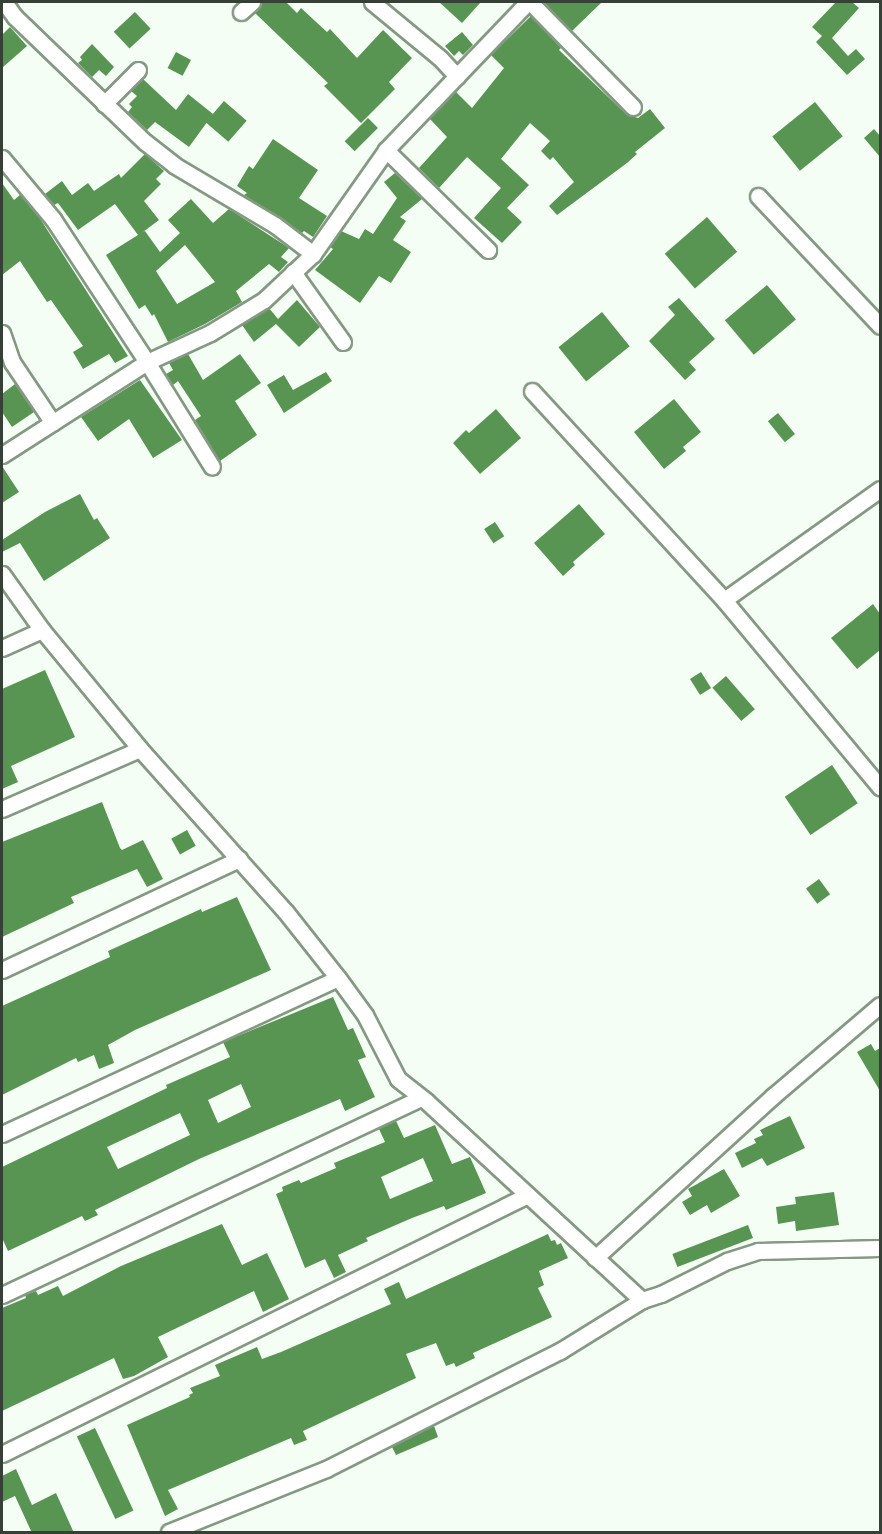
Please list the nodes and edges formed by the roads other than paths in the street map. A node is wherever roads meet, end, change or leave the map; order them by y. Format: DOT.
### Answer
graph roads {
  1 [pos="4,2"];
  2 [pos="372,2"];
  3 [pos="529,2"];
  4 [pos="138,70"];
  5 [pos="457,76"];
  6 [pos="104,104"];
  7 [pos="633,107"];
  8 [pos="386,150"];
  9 [pos="2,158"];
  10 [pos="758,196"];
  11 [pos="488,250"];
  12 [pos="313,254"];
  13 [pos="293,272"];
  14 [pos="880,326"];
  15 [pos="2,333"];
  16 [pos="343,342"];
  17 [pos="147,362"];
  18 [pos="532,391"];
  19 [pos="53,423"];
  20 [pos="2,455"];
  21 [pos="212,467"];
  22 [pos="880,489"];
  23 [pos="2,574"];
  24 [pos="724,600"];
  25 [pos="42,630"];
  26 [pos="2,648"];
  27 [pos="140,749"];
  28 [pos="880,786"];
  29 [pos="2,809"];
  30 [pos="239,859"];
  31 [pos="3,967"];
  32 [pos="338,978"];
  33 [pos="880,1005"];
  34 [pos="421,1098"];
  35 [pos="2,1134"];
  36 [pos="528,1195"];
  37 [pos="880,1248"];
  38 [pos="595,1258"];
  39 [pos="2,1294"];
  40 [pos="642,1300"];
  41 [pos="2,1454"];
  42 [pos="187,1529"];
  43 [pos="169,1533"];
  1 -- 6 [label="street"];
  2 -- 5 [label="street"];
  3 -- 5 [label="street"];
  3 -- 7 [label="street"];
  4 -- 6 [label="street"];
  5 -- 8 [label="street"];
  6 -- 12 [label="street"];
  8 -- 11 [label="street"];
  8 -- 12 [label="street"];
  9 -- 17 [label="street"];
  10 -- 14 [label="street"];
  12 -- 13 [label="street"];
  13 -- 16 [label="street"];
  13 -- 17 [label="street"];
  15 -- 19 [label="street"];
  17 -- 19 [label="street"];
  17 -- 21 [label="street"];
  18 -- 24 [label="street"];
  19 -- 20 [label="street"];
  22 -- 24 [label="street"];
  23 -- 25 [label="street"];
  24 -- 28 [label="street"];
  25 -- 26 [label="street"];
  25 -- 27 [label="street"];
  27 -- 29 [label="street"];
  27 -- 30 [label="street"];
  30 -- 31 [label="street"];
  30 -- 32 [label="street"];
  32 -- 34 [label="street"];
  32 -- 35 [label="street"];
  33 -- 38 [label="street"];
  34 -- 36 [label="street"];
  34 -- 39 [label="street"];
  36 -- 38 [label="street"];
  36 -- 41 [label="street"];
  37 -- 40 [label="street"];
  38 -- 40 [label="street"];
  40 -- 42 [label="street"];
  42 -- 43 [label="street"];
}
